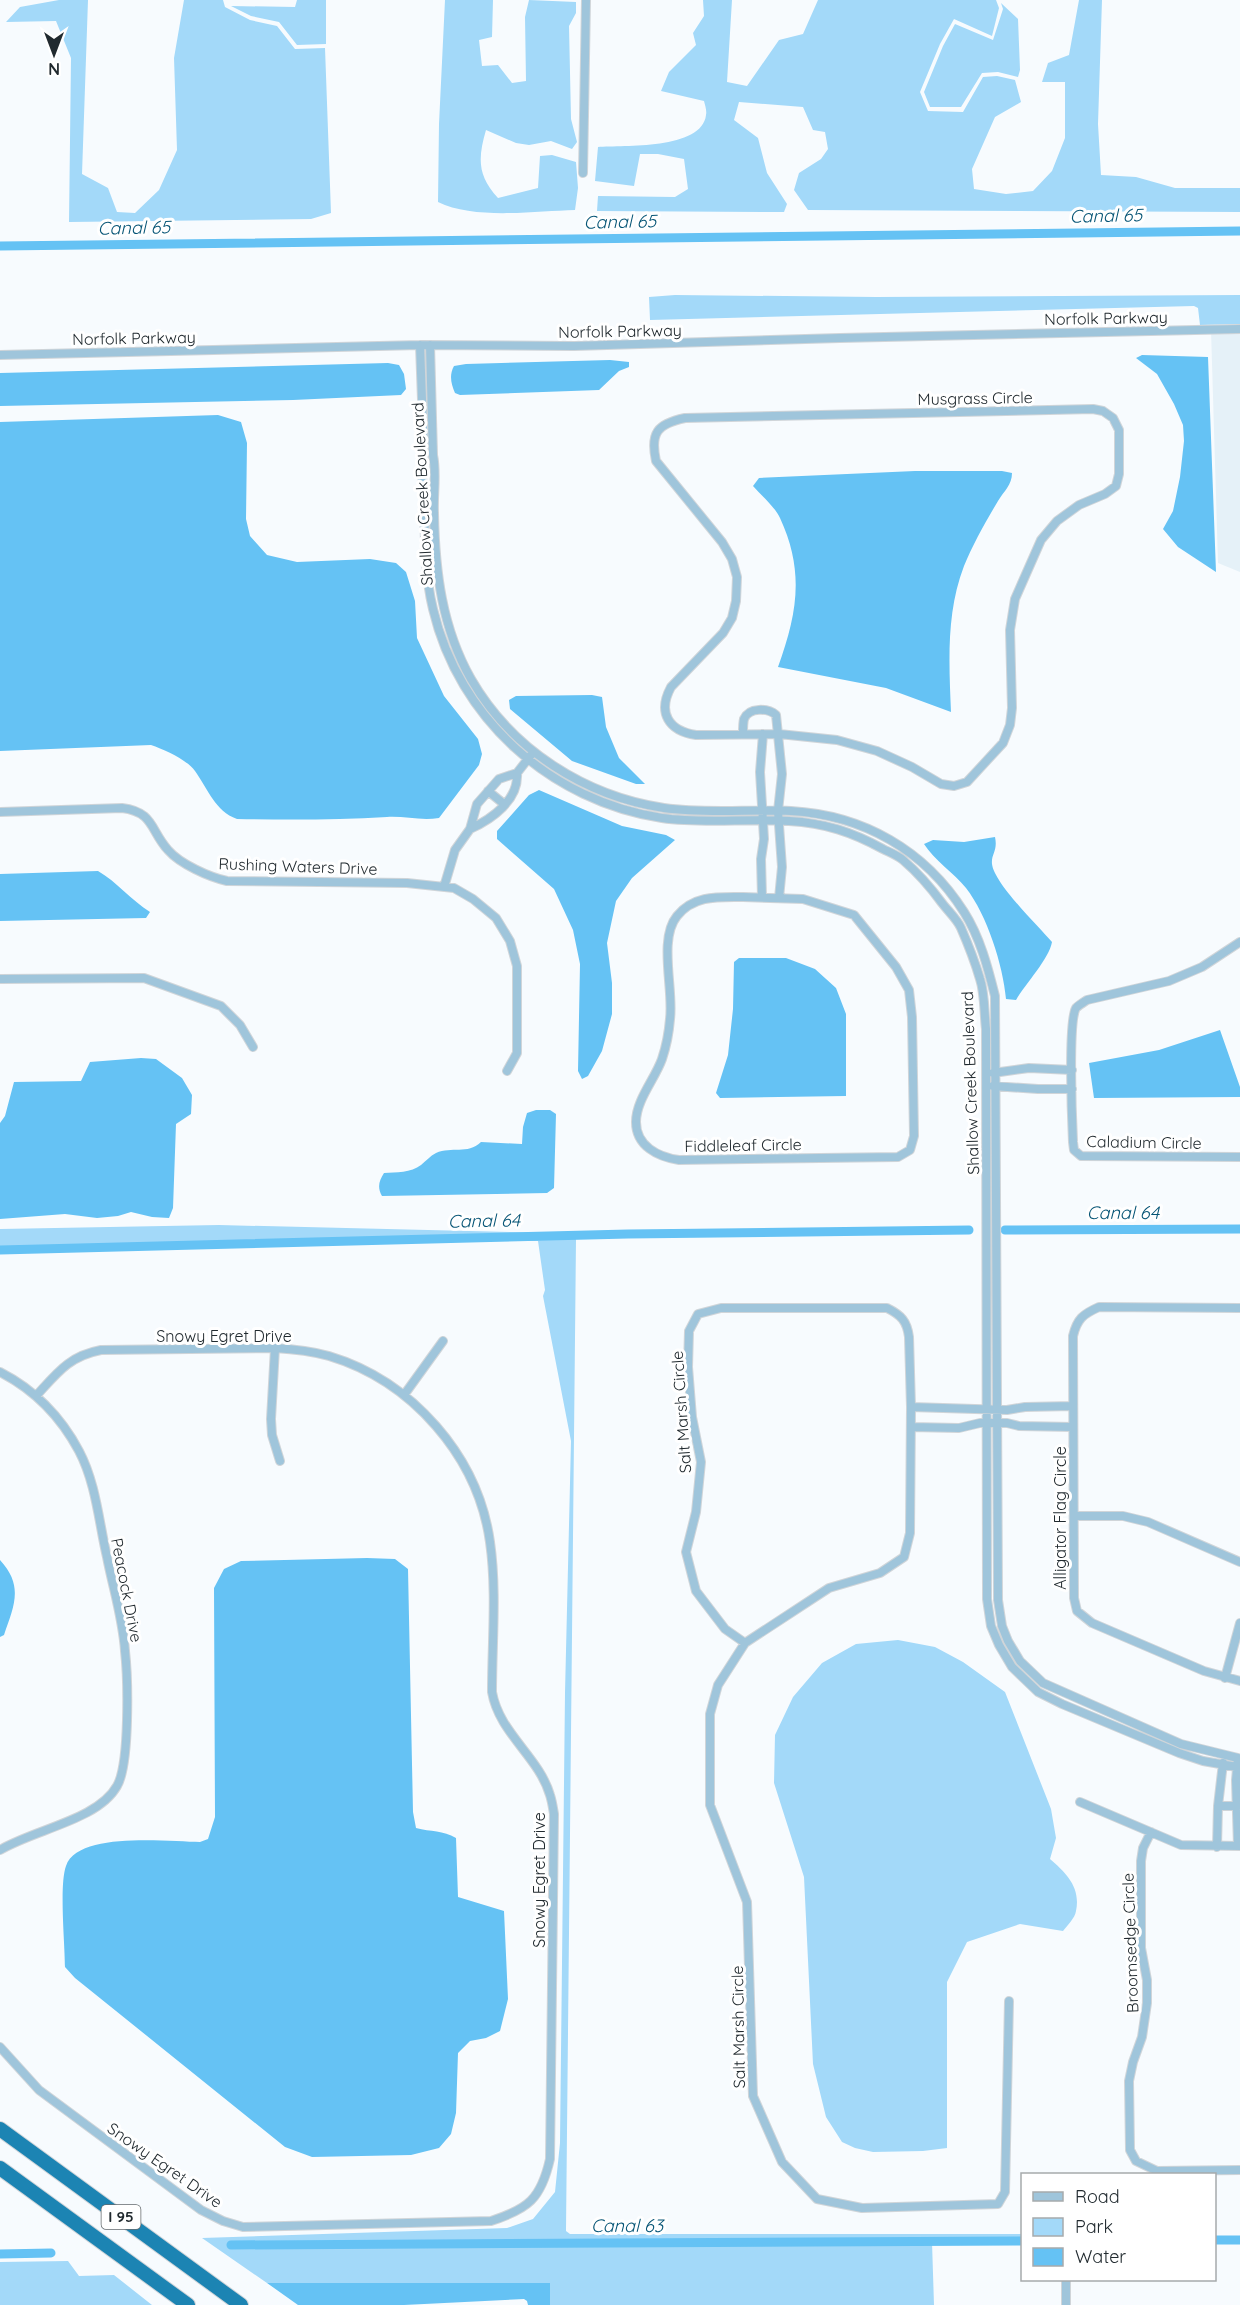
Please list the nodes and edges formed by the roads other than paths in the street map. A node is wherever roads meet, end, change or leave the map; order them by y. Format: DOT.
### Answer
graph roads {
  1 [pos="586,0"];
  2 [pos="583,173"];
  3 [pos="1240,329"];
  4 [pos="420,345"];
  5 [pos="430,345"];
  6 [pos="0,355"];
  7 [pos="743,734"];
  8 [pos="763,734"];
  9 [pos="779,734"];
  10 [pos="534,751"];
  11 [pos="528,759"];
  12 [pos="517,773"];
  13 [pos="488,791"];
  14 [pos="504,804"];
  15 [pos="764,811"];
  16 [pos="778,811"];
  17 [pos="0,813"];
  18 [pos="764,820"];
  19 [pos="778,820"];
  20 [pos="470,829"];
  21 [pos="444,886"];
  22 [pos="762,897"];
  23 [pos="779,898"];
  24 [pos="1240,942"];
  25 [pos="0,979"];
  26 [pos="253,1047"];
  27 [pos="1072,1070"];
  28 [pos="507,1071"];
  29 [pos="986,1073"];
  30 [pos="996,1073"];
  31 [pos="986,1086"];
  32 [pos="996,1086"];
  33 [pos="1072,1089"];
  34 [pos="1240,1157"];
  35 [pos="1240,1308"];
  36 [pos="444,1341"];
  37 [pos="275,1348"];
  38 [pos="0,1372"];
  39 [pos="404,1395"];
  40 [pos="36,1396"];
  41 [pos="1073,1406"];
  42 [pos="911,1407"];
  43 [pos="993,1410"];
  44 [pos="992,1423"];
  45 [pos="911,1427"];
  46 [pos="1073,1427"];
  47 [pos="280,1461"];
  48 [pos="1074,1516"];
  49 [pos="1240,1562"];
  50 [pos="1240,1623"];
  51 [pos="745,1643"];
  52 [pos="1225,1678"];
  53 [pos="1240,1681"];
  54 [pos="1224,1756"];
  55 [pos="1223,1766"];
  56 [pos="1237,1767"];
  57 [pos="1080,1802"];
  58 [pos="1218,1806"];
  59 [pos="1238,1806"];
  60 [pos="1151,1832"];
  61 [pos="1239,1846"];
  62 [pos="1217,1847"];
  63 [pos="0,1850"];
  64 [pos="1009,2001"];
  65 [pos="0,2047"];
  66 [pos="0,2129"];
  67 [pos="0,2168"];
  68 [pos="1240,2170"];
  69 [pos="1066,2281"];
  70 [pos="188,2305"];
  71 [pos="241,2305"];
  72 [pos="1066,2305"];
  1 -- 2 [label="street"];
  3 -- 5 [label="street, Norfolk Parkway"];
  4 -- 5 [label="street, Norfolk Parkway"];
  4 -- 6 [label="street, Norfolk Parkway"];
  4 -- 11 [label="street, Shallow Creek Boulevard"];
  5 -- 10 [label="street, Shallow Creek Boulevard"];
  7 -- 8 [label="street, Musgrass Circle"];
  7 -- 9 [label="street"];
  7 -- 9 [label="street, Musgrass Circle"];
  8 -- 9 [label="street, Musgrass Circle"];
  8 -- 15 [label="street"];
  9 -- 16 [label="street"];
  10 -- 11 [label="street"];
  10 -- 15 [label="street, Shallow Creek Boulevard"];
  11 -- 12 [label="street"];
  11 -- 18 [label="street, Shallow Creek Boulevard"];
  12 -- 13 [label="street"];
  12 -- 14 [label="street"];
  13 -- 14 [label="street"];
  13 -- 20 [label="street"];
  14 -- 20 [label="street"];
  15 -- 16 [label="street, Shallow Creek Boulevard"];
  15 -- 18 [label="street"];
  16 -- 19 [label="street"];
  16 -- 30 [label="street, Shallow Creek Boulevard"];
  17 -- 21 [label="street, Rushing Waters Drive"];
  18 -- 19 [label="street, Shallow Creek Boulevard"];
  18 -- 22 [label="street"];
  19 -- 23 [label="street"];
  19 -- 29 [label="street, Shallow Creek Boulevard"];
  20 -- 21 [label="street"];
  21 -- 28 [label="street, Rushing Waters Drive"];
  22 -- 23 [label="street, Fiddleleaf Circle"];
  22 -- 23 [label="street, Fiddleleaf Circle"];
  24 -- 27 [label="street, Caladium Circle"];
  25 -- 26 [label="street"];
  27 -- 30 [label="street"];
  27 -- 33 [label="street, Caladium Circle"];
  29 -- 30 [label="street"];
  29 -- 31 [label="street, Shallow Creek Boulevard"];
  30 -- 32 [label="street, Shallow Creek Boulevard"];
  31 -- 32 [label="street"];
  31 -- 43 [label="street, Shallow Creek Boulevard"];
  32 -- 33 [label="street"];
  32 -- 43 [label="street, Shallow Creek Boulevard"];
  33 -- 34 [label="street, Caladium Circle"];
  35 -- 41 [label="street, Alligator Flag Circle"];
  36 -- 39 [label="street"];
  37 -- 39 [label="street, Snowy Egret Drive"];
  37 -- 40 [label="street, Snowy Egret Drive"];
  37 -- 47 [label="street"];
  38 -- 40 [label="street, Peacock Drive"];
  39 -- 65 [label="street, Snowy Egret Drive"];
  40 -- 63 [label="street, Peacock Drive"];
  41 -- 43 [label="street"];
  41 -- 46 [label="street, Alligator Flag Circle"];
  42 -- 43 [label="street"];
  42 -- 45 [label="street, Salt Marsh Circle"];
  42 -- 51 [label="street, Salt Marsh Circle"];
  43 -- 44 [label="street, Shallow Creek Boulevard"];
  44 -- 45 [label="street"];
  44 -- 46 [label="street, Alligator Flag Circle"];
  44 -- 54 [label="street, Shallow Creek Boulevard"];
  44 -- 55 [label="street, Shallow Creek Boulevard"];
  45 -- 51 [label="street, Salt Marsh Circle"];
  46 -- 48 [label="street, Alligator Flag Circle"];
  48 -- 49 [label="street"];
  48 -- 52 [label="street, Alligator Flag Circle"];
  50 -- 52 [label="street"];
  51 -- 64 [label="street, Salt Marsh Circle"];
  52 -- 53 [label="street, Alligator Flag Circle"];
  54 -- 55 [label="street"];
  54 -- 56 [label="street, Shallow Creek Boulevard"];
  55 -- 56 [label="street, Shallow Creek Boulevard"];
  55 -- 58 [label="street"];
  56 -- 59 [label="street"];
  57 -- 60 [label="street"];
  58 -- 59 [label="street"];
  58 -- 62 [label="street"];
  59 -- 61 [label="street"];
  60 -- 62 [label="street"];
  60 -- 68 [label="street, Broomsedge Circle"];
  61 -- 62 [label="street"];
  66 -- 71 [label="highway, I 95"];
  67 -- 70 [label="highway, I 95"];
  69 -- 72 [label="street"];
}
